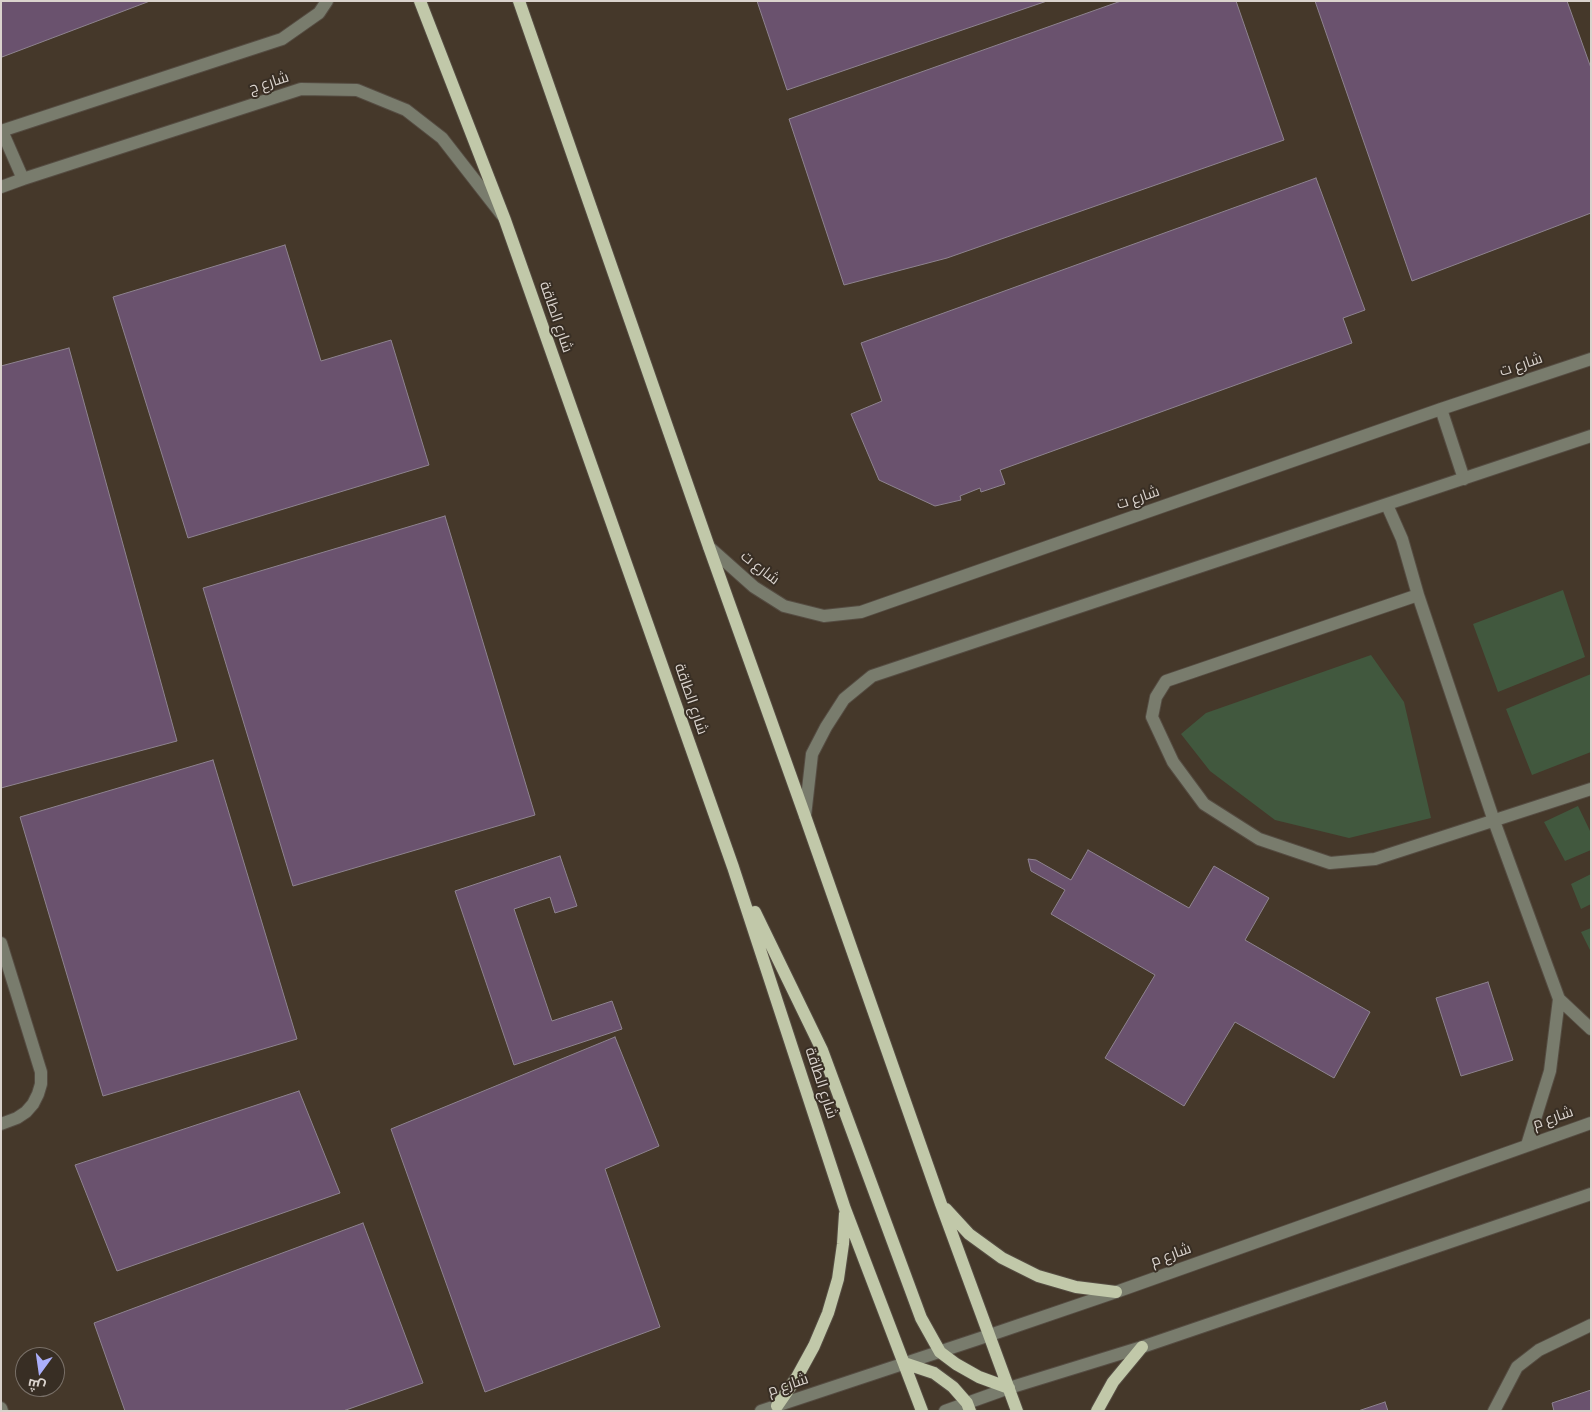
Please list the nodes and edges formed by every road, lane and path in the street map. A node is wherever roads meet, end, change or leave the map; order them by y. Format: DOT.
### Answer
graph roads {
  1 [pos="327,1"];
  2 [pos="420,1"];
  3 [pos="519,1"];
  4 [pos="2,131"];
  5 [pos="23,179"];
  6 [pos="1,187"];
  7 [pos="505,220"];
  8 [pos="1591,359"];
  9 [pos="1441,409"];
  10 [pos="1591,436"];
  11 [pos="1464,479"];
  12 [pos="1387,505"];
  13 [pos="709,547"];
  14 [pos="1418,595"];
  15 [pos="1591,789"];
  16 [pos="805,816"];
  17 [pos="1494,821"];
  18 [pos="733,867"];
  19 [pos="1,943"];
  20 [pos="1559,999"];
  21 [pos="1591,1029"];
  22 [pos="1591,1123"];
  23 [pos="1,1124"];
  24 [pos="1527,1145"];
  25 [pos="1591,1194"];
  26 [pos="942,1204"];
  27 [pos="845,1209"];
  28 [pos="1116,1292"];
  29 [pos="1591,1325"];
  30 [pos="990,1335"];
  31 [pos="1142,1347"];
  32 [pos="940,1352"];
  33 [pos="904,1363"];
  34 [pos="1009,1388"];
  35 [pos="777,1406"];
  36 [pos="969,1407"];
  37 [pos="761,1411"];
  38 [pos="922,1411"];
  39 [pos="945,1411"];
  40 [pos="1017,1411"];
  41 [pos="1097,1411"];
  42 [pos="1494,1411"];
  1 -- 4 [label="street"];
  2 -- 7 [label="main road, شارع الطاقة"];
  3 -- 13 [label="main road"];
  4 -- 5 [label="street"];
  5 -- 6 [label="street, شارع ج"];
  5 -- 7 [label="street, شارع ج"];
  7 -- 18 [label="main road, شارع الطاقة"];
  8 -- 9 [label="street, شارع ت"];
  9 -- 11 [label="street"];
  9 -- 13 [label="street, شارع ت"];
  10 -- 11 [label="street"];
  11 -- 12 [label="street"];
  12 -- 14 [label="street"];
  12 -- 16 [label="street"];
  13 -- 16 [label="main road"];
  14 -- 17 [label="street"];
  14 -- 17 [label="street"];
  15 -- 17 [label="street"];
  16 -- 26 [label="main road"];
  17 -- 20 [label="street"];
  18 -- 27 [label="main road, شارع الطاقة"];
  18 -- 32 [label="main road"];
  19 -- 23 [label="street"];
  20 -- 21 [label="street"];
  20 -- 24 [label="street"];
  22 -- 24 [label="street, شارع م"];
  24 -- 28 [label="street, شارع م"];
  25 -- 31 [label="street"];
  26 -- 28 [label="main road"];
  26 -- 30 [label="main road"];
  27 -- 33 [label="main road, شارع الطاقة"];
  27 -- 35 [label="main road"];
  28 -- 30 [label="street, شارع م"];
  29 -- 42 [label="street"];
  30 -- 32 [label="street, شارع م"];
  30 -- 34 [label="main road"];
  31 -- 34 [label="street"];
  31 -- 41 [label="main road"];
  32 -- 33 [label="street, شارع م"];
  32 -- 34 [label="main road"];
  33 -- 35 [label="street, شارع م"];
  33 -- 36 [label="main road"];
  33 -- 38 [label="main road, شارع الطاقة"];
  34 -- 36 [label="street"];
  34 -- 40 [label="main road"];
  35 -- 37 [label="street, شارع م"];
  36 -- 39 [label="street"];
}
